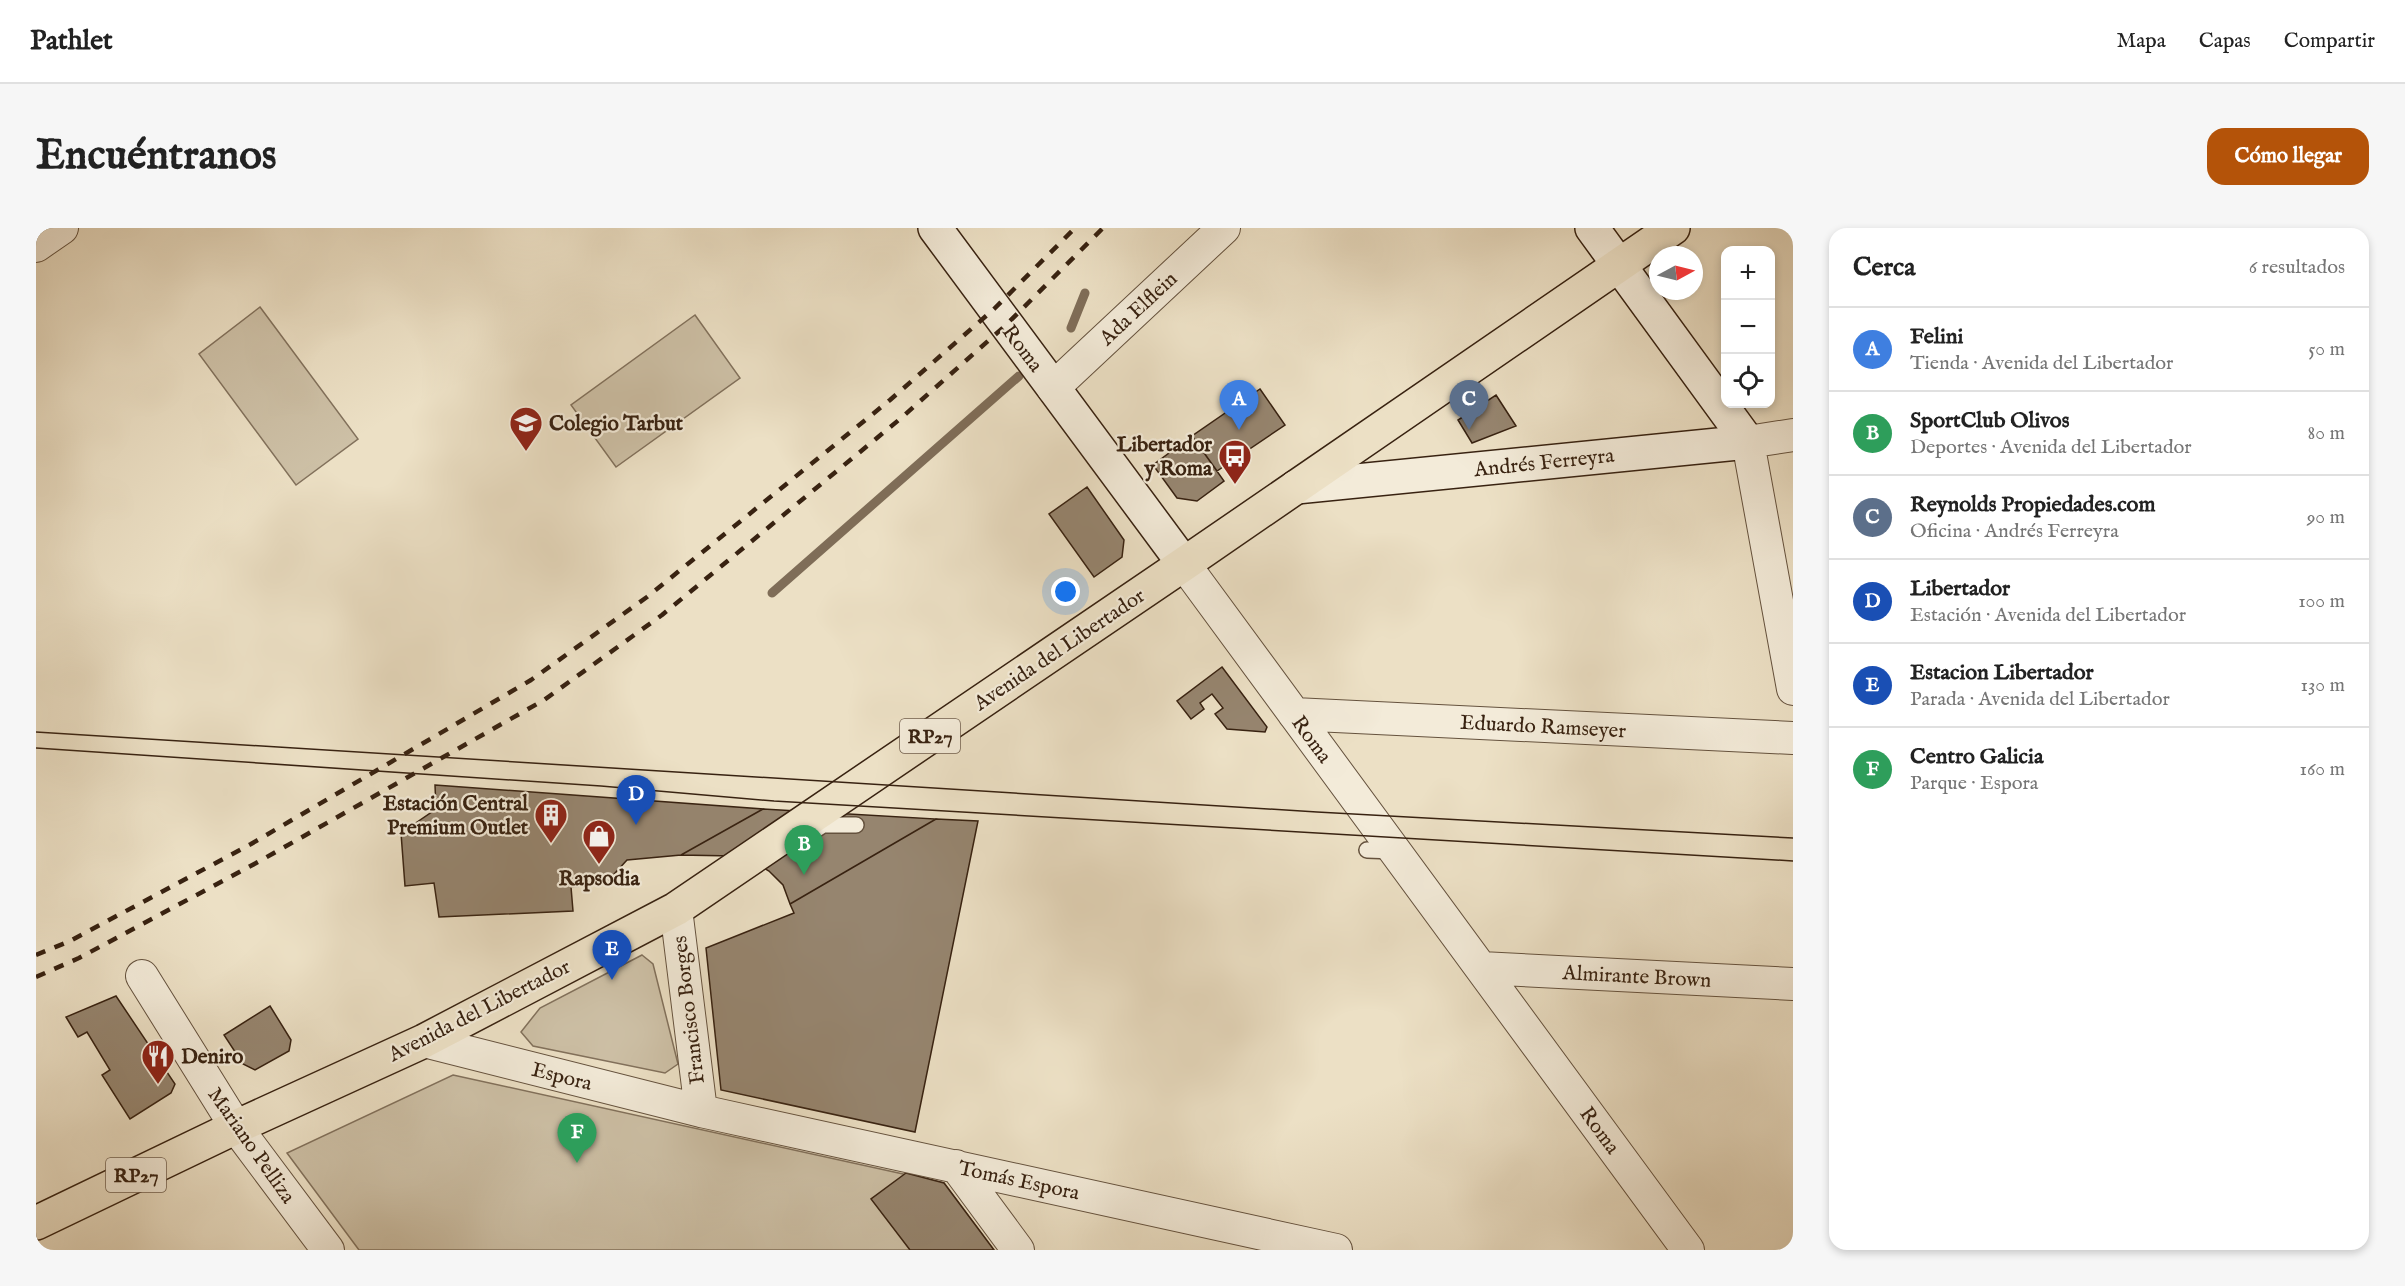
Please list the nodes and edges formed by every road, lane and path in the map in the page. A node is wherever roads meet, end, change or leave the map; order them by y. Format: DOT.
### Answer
graph roads {
  1 [pos="62,228"];
  2 [pos="935,228"];
  3 [pos="1224,228"];
  4 [pos="1592,228"];
  5 [pos="1673,228"];
  6 [pos="36,246"];
  7 [pos="1618,265"];
  8 [pos="1053,388"];
  9 [pos="1793,435"];
  10 [pos="1748,442"];
  11 [pos="1296,487"];
  12 [pos="1184,564"];
  13 [pos="1793,689"];
  14 [pos="1294,714"];
  15 [pos="1793,738"];
  16 [pos="856,825"];
  17 [pos="688,901"];
  18 [pos="1481,968"];
  19 [pos="142,976"];
  20 [pos="1793,984"];
  21 [pos="424,1041"];
  22 [pos="700,1111"];
  23 [pos="236,1127"];
  24 [pos="956,1166"];
  25 [pos="36,1223"];
  26 [pos="327,1250"];
  27 [pos="1018,1250"];
  28 [pos="1336,1250"];
  29 [pos="1688,1250"];
  1 -- 6 [label="street"];
  2 -- 8 [label="street, Roma"];
  3 -- 8 [label="street, Ada Elflein"];
  4 -- 7 [label="street"];
  5 -- 7 [label="main road, Avenida del Libertador / RP27"];
  7 -- 10 [label="street"];
  7 -- 11 [label="main road, Avenida del Libertador / RP27"];
  8 -- 12 [label="street, Roma"];
  9 -- 10 [label="street, Andrés Ferreyra"];
  10 -- 11 [label="street, Andrés Ferreyra"];
  10 -- 13 [label="street"];
  11 -- 12 [label="main road, Avenida del Libertador / RP27"];
  12 -- 14 [label="street, Roma"];
  12 -- 17 [label="main road, Avenida del Libertador / RP27"];
  14 -- 15 [label="street, Eduardo Ramseyer"];
  14 -- 18 [label="street, Roma"];
  16 -- 17 [label="lane"];
  17 -- 21 [label="main road, Avenida del Libertador / RP27"];
  17 -- 22 [label="street, Francisco Borges"];
  18 -- 20 [label="street, Almirante Brown"];
  18 -- 29 [label="street, Roma"];
  19 -- 23 [label="street, Mariano Pelliza"];
  21 -- 22 [label="street, Espora"];
  21 -- 23 [label="main road, Avenida del Libertador / RP27"];
  22 -- 24 [label="street, Tomás Espora"];
  23 -- 25 [label="main road, Avenida del Libertador / RP27"];
  23 -- 26 [label="street, Mariano Pelliza"];
  24 -- 27 [label="street"];
  24 -- 28 [label="street, Tomás Espora"];
}
